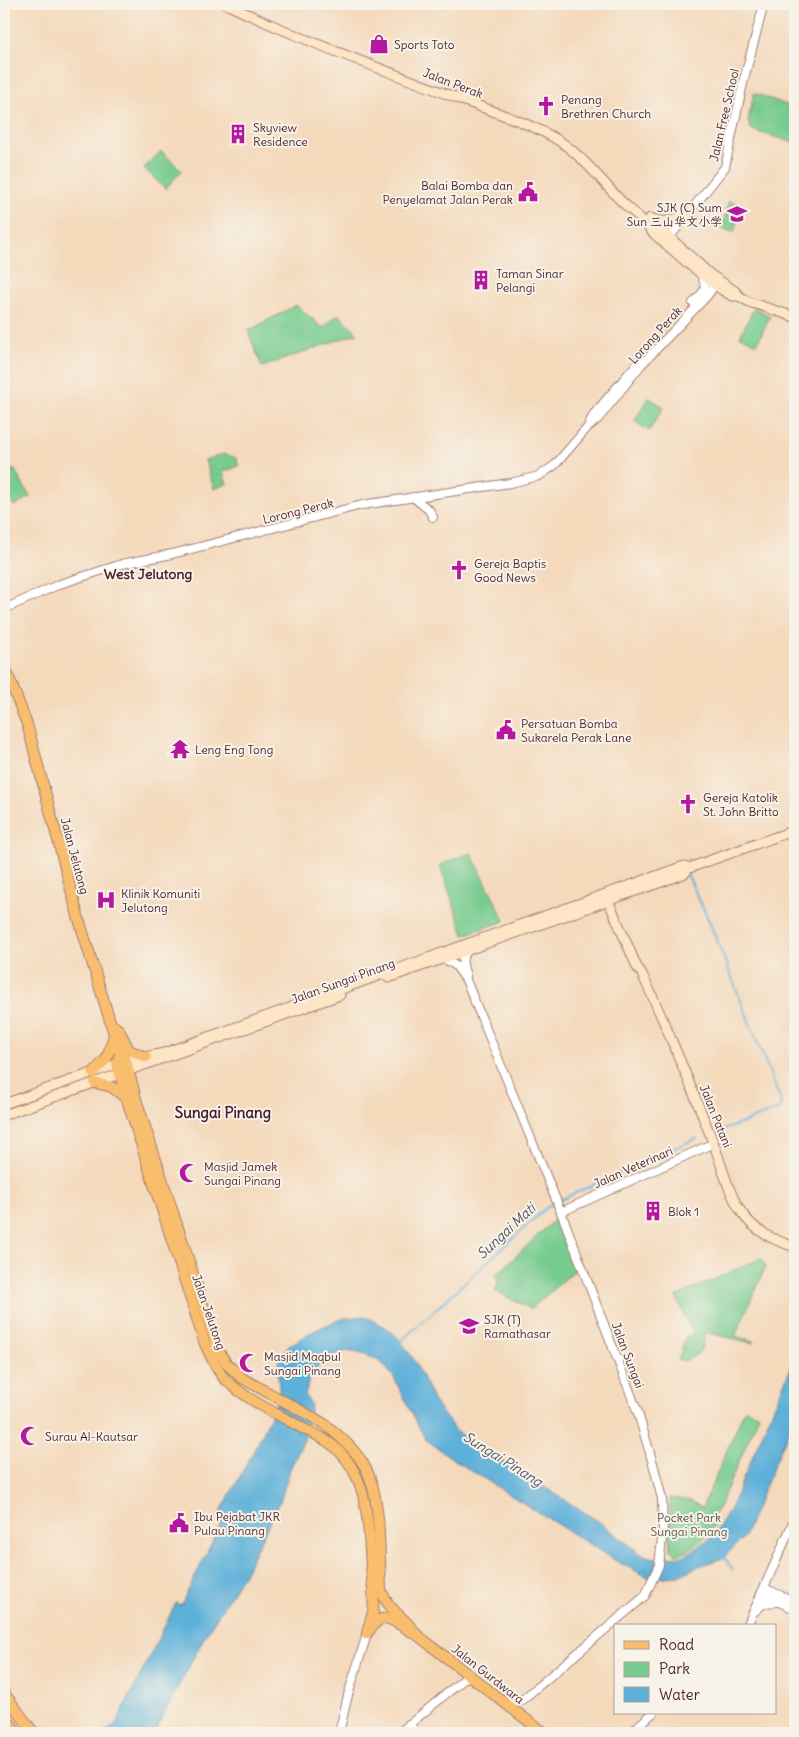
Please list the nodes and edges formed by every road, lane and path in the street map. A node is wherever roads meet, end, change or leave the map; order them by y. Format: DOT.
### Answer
graph roads {
  1 [pos="226,4"];
  2 [pos="764,4"];
  3 [pos="692,211"];
  4 [pos="637,215"];
  5 [pos="667,240"];
  6 [pos="701,275"];
  7 [pos="717,283"];
  8 [pos="795,318"];
  9 [pos="587,428"];
  10 [pos="413,497"];
  11 [pos="432,517"];
  12 [pos="4,609"];
  13 [pos="4,665"];
  14 [pos="795,830"];
  15 [pos="609,897"];
  16 [pos="469,950"];
  17 [pos="445,958"];
  18 [pos="466,980"];
  19 [pos="111,1024"];
  20 [pos="114,1035"];
  21 [pos="146,1057"];
  22 [pos="122,1065"];
  23 [pos="94,1078"];
  24 [pos="127,1100"];
  25 [pos="4,1104"];
  26 [pos="4,1115"];
  27 [pos="714,1143"];
  28 [pos="560,1210"];
  29 [pos="795,1247"];
  30 [pos="795,1518"];
  31 [pos="772,1570"];
  32 [pos="762,1591"];
  33 [pos="383,1597"];
  34 [pos="780,1599"];
  35 [pos="795,1602"];
  36 [pos="795,1609"];
  37 [pos="753,1614"];
  38 [pos="748,1624"];
  39 [pos="367,1634"];
  40 [pos="416,1634"];
  41 [pos="468,1675"];
  42 [pos="4,1692"];
  43 [pos="522,1700"];
  44 [pos="504,1702"];
  45 [pos="519,1714"];
  46 [pos="652,1714"];
  47 [pos="4,1715"];
  48 [pos="409,1724"];
  49 [pos="17,1733"];
  50 [pos="34,1733"];
  51 [pos="339,1733"];
  52 [pos="399,1733"];
  53 [pos="417,1733"];
  54 [pos="546,1733"];
  55 [pos="630,1733"];
  1 -- 4 [label="main road, Jalan Perak"];
  2 -- 3 [label="street, Jalan Free School"];
  3 -- 4 [label="main road"];
  3 -- 5 [label="street, Jalan Free School"];
  4 -- 5 [label="main road, Jalan Perak"];
  5 -- 6 [label="main road, Jalan Perak"];
  5 -- 7 [label="main road, Jalan Perak"];
  6 -- 7 [label="main road, Jalan Perak"];
  6 -- 9 [label="street, Lorong Perak"];
  7 -- 8 [label="main road, Jalan Perak"];
  7 -- 9 [label="street, Lorong Perak"];
  9 -- 10 [label="street, Lorong Perak"];
  10 -- 11 [label="street"];
  10 -- 12 [label="street, Lorong Perak"];
  13 -- 19 [label="main road, Jalan Jelutong"];
  14 -- 15 [label="main road, Jalan Sungai Pinang"];
  15 -- 16 [label="main road, Jalan Sungai Pinang"];
  15 -- 21 [label="main road, Jalan Sungai Pinang"];
  15 -- 27 [label="main road, Jalan Patani"];
  16 -- 17 [label="main road, Jalan Sungai Pinang"];
  16 -- 18 [label="street, Jalan Sungai"];
  17 -- 18 [label="street, Jalan Sungai"];
  17 -- 22 [label="main road, Jalan Sungai Pinang"];
  18 -- 28 [label="street, Jalan Sungai"];
  19 -- 20 [label="main road, Jalan Jelutong"];
  19 -- 21 [label="main road"];
  20 -- 22 [label="main road, Jalan Jelutong"];
  20 -- 23 [label="main road"];
  21 -- 22 [label="main road, Jalan Sungai Pinang"];
  22 -- 23 [label="main road, Jalan Sungai Pinang"];
  22 -- 24 [label="main road, Jalan Jelutong"];
  22 -- 33 [label="main road, Jalan Jelutong"];
  23 -- 24 [label="main road"];
  23 -- 25 [label="main road, Jalan Sungai Pinang"];
  23 -- 26 [label="main road, Jalan Sungai Pinang"];
  24 -- 39 [label="main road, Jalan Jelutong"];
  27 -- 28 [label="street, Jalan Veterinari"];
  27 -- 29 [label="main road, Jalan Patani"];
  28 -- 43 [label="street, Jalan Sungai"];
  30 -- 31 [label="street"];
  31 -- 32 [label="street"];
  31 -- 34 [label="street"];
  32 -- 34 [label="street"];
  32 -- 37 [label="street"];
  33 -- 40 [label="main road, Jalan Gurdwara"];
  34 -- 35 [label="street"];
  34 -- 36 [label="street"];
  34 -- 37 [label="street"];
  37 -- 38 [label="street"];
  39 -- 40 [label="main road, Jalan Gurdwara"];
  39 -- 51 [label="street"];
  40 -- 41 [label="main road, Jalan Gurdwara"];
  41 -- 44 [label="main road, Jalan Gurdwara"];
  41 -- 48 [label="street"];
  42 -- 50 [label="main road"];
  43 -- 44 [label="street"];
  43 -- 45 [label="street"];
  44 -- 45 [label="main road, Jalan Gurdwara"];
  45 -- 54 [label="main road, Jalan Gurdwara"];
  46 -- 55 [label="street"];
  47 -- 49 [label="main road"];
  48 -- 52 [label="street"];
  48 -- 53 [label="street"];
}
